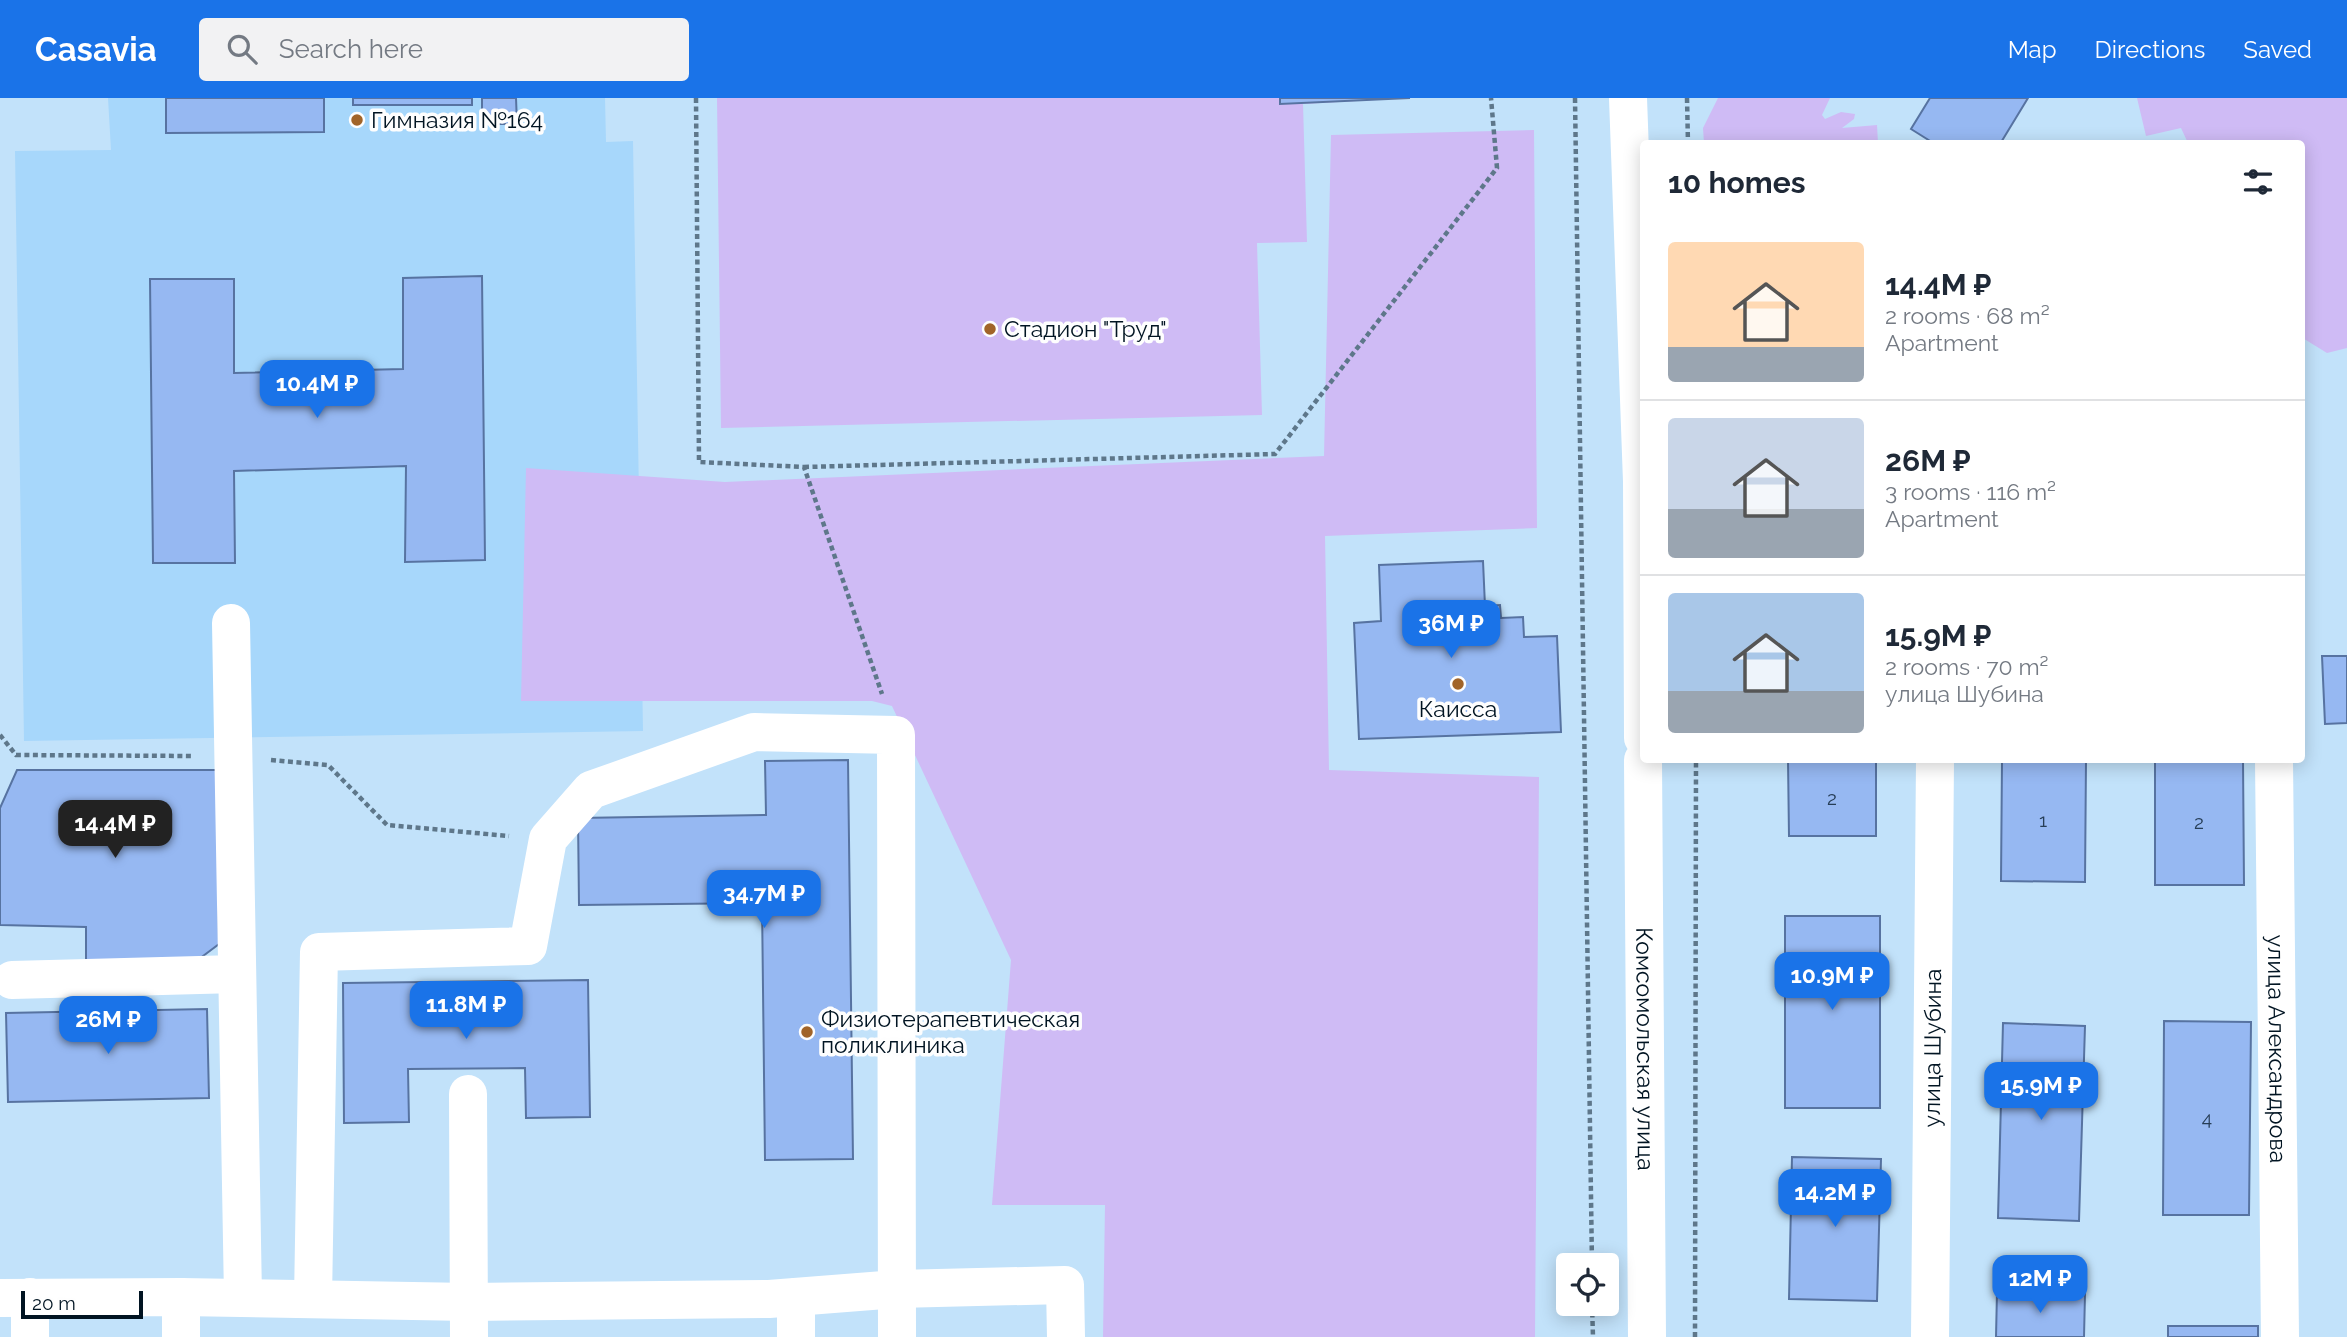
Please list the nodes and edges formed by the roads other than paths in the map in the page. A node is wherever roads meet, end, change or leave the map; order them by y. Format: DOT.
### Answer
graph roads {
  1 [pos="1628,98"];
  2 [pos="1640,426"];
  3 [pos="231,623"];
  4 [pos="1643,763"];
  5 [pos="1936,763"];
  6 [pos="2274,763"];
  7 [pos="237,974"];
  8 [pos="12,980"];
  9 [pos="468,1094"];
  10 [pos="897,1289"];
  11 [pos="181,1297"];
  12 [pos="243,1297"];
  13 [pos="796,1297"];
  14 [pos="15,1298"];
  15 [pos="313,1299"];
  16 [pos="469,1319"];
  17 [pos="30,1337"];
  18 [pos="181,1337"];
  19 [pos="796,1337"];
  20 [pos="897,1337"];
  21 [pos="1066,1337"];
  22 [pos="1647,1337"];
  23 [pos="1930,1337"];
  24 [pos="2280,1337"];
  1 -- 2 [label="street"];
  3 -- 7 [label="street"];
  4 -- 22 [label="street, Комсомольская улица"];
  5 -- 23 [label="street, улица Шубина"];
  6 -- 24 [label="street, улица Александрова"];
  7 -- 8 [label="street"];
  7 -- 12 [label="street"];
  9 -- 16 [label="street"];
  10 -- 13 [label="street"];
  10 -- 15 [label="street"];
  10 -- 20 [label="street"];
  10 -- 21 [label="street"];
  11 -- 12 [label="street"];
  11 -- 14 [label="street"];
  11 -- 18 [label="street"];
  12 -- 15 [label="street"];
  13 -- 16 [label="street"];
  13 -- 19 [label="street"];
  14 -- 17 [label="street"];
  15 -- 16 [label="street"];
}
